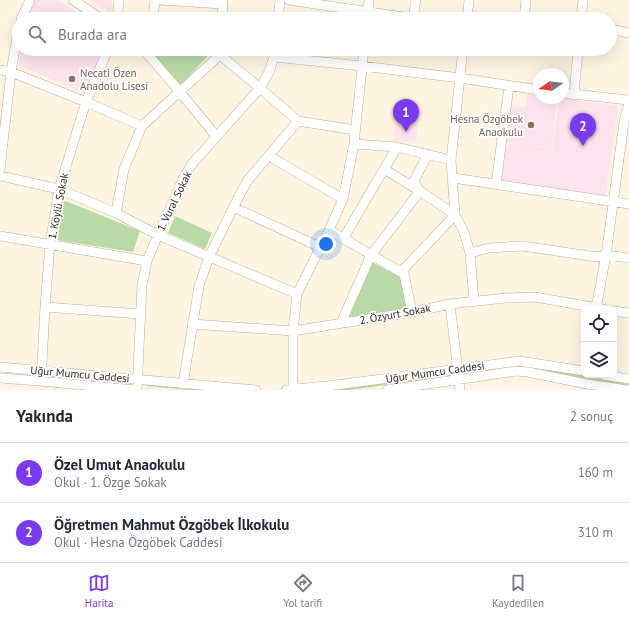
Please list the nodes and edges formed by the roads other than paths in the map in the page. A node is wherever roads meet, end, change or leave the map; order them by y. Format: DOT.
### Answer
graph roads {
  1 [pos="30,0"];
  2 [pos="73,0"];
  3 [pos="119,0"];
  4 [pos="155,0"];
  5 [pos="160,0"];
  6 [pos="280,0"];
  7 [pos="289,0"];
  8 [pos="369,0"];
  9 [pos="416,0"];
  10 [pos="469,0"];
  11 [pos="526,0"];
  12 [pos="583,0"];
  13 [pos="223,2"];
  14 [pos="24,12"];
  15 [pos="91,12"];
  16 [pos="118,12"];
  17 [pos="154,12"];
  18 [pos="222,12"];
  19 [pos="279,12"];
  20 [pos="351,12"];
  21 [pos="367,12"];
  22 [pos="415,12"];
  23 [pos="468,12"];
  24 [pos="525,12"];
  25 [pos="582,12"];
  26 [pos="617,31"];
  27 [pos="629,32"];
  28 [pos="14,56"];
  29 [pos="105,56"];
  30 [pos="149,56"];
  31 [pos="216,56"];
  32 [pos="224,56"];
  33 [pos="273,56"];
  34 [pos="294,56"];
  35 [pos="363,56"];
  36 [pos="462,56"];
  37 [pos="577,56"];
  38 [pos="362,66"];
  39 [pos="0,70"];
  40 [pos="11,72"];
  41 [pos="460,78"];
  42 [pos="509,86"];
  43 [pos="260,88"];
  44 [pos="533,89"];
  45 [pos="180,92"];
  46 [pos="569,94"];
  47 [pos="574,95"];
  48 [pos="629,100"];
  49 [pos="86,102"];
  50 [pos="629,103"];
  51 [pos="298,121"];
  52 [pos="142,126"];
  53 [pos="355,130"];
  54 [pos="216,136"];
  55 [pos="354,144"];
  56 [pos="397,147"];
  57 [pos="428,154"];
  58 [pos="269,156"];
  59 [pos="452,160"];
  60 [pos="0,169"];
  61 [pos="384,169"];
  62 [pos="0,176"];
  63 [pos="453,178"];
  64 [pos="496,184"];
  65 [pos="59,189"];
  66 [pos="420,191"];
  67 [pos="343,199"];
  68 [pos="612,202"];
  69 [pos="629,204"];
  70 [pos="233,207"];
  71 [pos="116,213"];
  72 [pos="455,215"];
  73 [pos="329,230"];
  74 [pos="158,235"];
  75 [pos="0,236"];
  76 [pos="344,239"];
  77 [pos="50,244"];
  78 [pos="320,247"];
  79 [pos="470,253"];
  80 [pos="371,255"];
  81 [pos="606,255"];
  82 [pos="209,257"];
  83 [pos="629,258"];
  84 [pos="147,261"];
  85 [pos="401,272"];
  86 [pos="297,294"];
  87 [pos="474,301"];
  88 [pos="450,304"];
  89 [pos="583,306"];
  90 [pos="599,306"];
  91 [pos="45,307"];
  92 [pos="617,311"];
  93 [pos="412,312"];
  94 [pos="629,313"];
  95 [pos="140,314"];
  96 [pos="341,323"];
  97 [pos="192,324"];
  98 [pos="293,330"];
  99 [pos="0,367"];
  100 [pos="458,369"];
  101 [pos="42,371"];
  102 [pos="581,371"];
  103 [pos="617,377"];
  104 [pos="0,378"];
  105 [pos="459,379"];
  106 [pos="629,379"];
  107 [pos="138,380"];
  108 [pos="41,381"];
  109 [pos="183,384"];
  110 [pos="66,387"];
  111 [pos="586,387"];
  112 [pos="136,390"];
  113 [pos="256,390"];
  114 [pos="286,390"];
  115 [pos="293,390"];
  116 [pos="388,390"];
  117 [pos="460,390"];
  118 [pos="627,390"];
  1 -- 14 [label="street"];
  2 -- 15 [label="street"];
  3 -- 16 [label="street"];
  4 -- 17 [label="street"];
  5 -- 13 [label="street"];
  6 -- 19 [label="street"];
  7 -- 20 [label="street"];
  8 -- 21 [label="street"];
  9 -- 22 [label="street"];
  10 -- 23 [label="street"];
  11 -- 24 [label="street"];
  12 -- 25 [label="street"];
  13 -- 18 [label="street"];
  26 -- 27 [label="street"];
  28 -- 40 [label="street"];
  29 -- 49 [label="street, 1. Köylü Sokak"];
  30 -- 45 [label="street"];
  31 -- 45 [label="street"];
  32 -- 43 [label="street"];
  33 -- 43 [label="street, 1. Vural Sokak"];
  34 -- 38 [label="street"];
  35 -- 38 [label="street"];
  36 -- 41 [label="street"];
  37 -- 47 [label="street"];
  38 -- 41 [label="street"];
  38 -- 53 [label="street"];
  39 -- 40 [label="street"];
  40 -- 49 [label="street"];
  40 -- 60 [label="street"];
  41 -- 42 [label="street"];
  41 -- 59 [label="street"];
  42 -- 44 [label="street"];
  42 -- 64 [label="street"];
  43 -- 51 [label="street"];
  43 -- 54 [label="street, 1. Vural Sokak"];
  45 -- 52 [label="street"];
  45 -- 54 [label="street"];
  46 -- 47 [label="street"];
  47 -- 48 [label="street"];
  49 -- 52 [label="street"];
  49 -- 65 [label="street, 1. Köylü Sokak"];
  50 -- 68 [label="street"];
  51 -- 53 [label="street"];
  51 -- 58 [label="street"];
  52 -- 71 [label="street"];
  53 -- 55 [label="street"];
  54 -- 74 [label="street, 1. Vural Sokak"];
  55 -- 56 [label="street"];
  55 -- 67 [label="street"];
  56 -- 57 [label="street"];
  56 -- 61 [label="street"];
  57 -- 59 [label="street"];
  57 -- 66 [label="street"];
  58 -- 67 [label="street"];
  58 -- 70 [label="street"];
  59 -- 63 [label="street"];
  61 -- 66 [label="street"];
  61 -- 76 [label="street"];
  62 -- 65 [label="street"];
  63 -- 64 [label="street"];
  63 -- 72 [label="street"];
  64 -- 68 [label="street"];
  65 -- 71 [label="street"];
  65 -- 77 [label="street, 1. Köylü Sokak"];
  66 -- 72 [label="street"];
  66 -- 80 [label="street"];
  67 -- 73 [label="street"];
  68 -- 69 [label="street"];
  68 -- 81 [label="street"];
  70 -- 78 [label="street"];
  70 -- 82 [label="street"];
  71 -- 74 [label="street"];
  72 -- 79 [label="street"];
  72 -- 85 [label="street"];
  73 -- 76 [label="street"];
  73 -- 78 [label="street"];
  74 -- 82 [label="street"];
  74 -- 84 [label="street, 1. Vural Sokak"];
  75 -- 77 [label="street"];
  76 -- 80 [label="street"];
  77 -- 84 [label="street"];
  77 -- 91 [label="street, 1. Köylü Sokak"];
  78 -- 86 [label="street"];
  79 -- 81 [label="street"];
  79 -- 87 [label="street"];
  80 -- 85 [label="street"];
  80 -- 96 [label="street"];
  81 -- 83 [label="street"];
  81 -- 90 [label="street"];
  82 -- 86 [label="street"];
  82 -- 97 [label="street"];
  84 -- 95 [label="street, 1. Vural Sokak"];
  85 -- 93 [label="street"];
  86 -- 98 [label="street"];
  87 -- 88 [label="street, 2. Özyurt Sokak"];
  87 -- 89 [label="street, 2. Özyurt Sokak"];
  88 -- 93 [label="street, 2. Özyurt Sokak"];
  88 -- 100 [label="street"];
  91 -- 95 [label="street"];
  91 -- 101 [label="street, 1. Köylü Sokak"];
  92 -- 94 [label="street"];
  93 -- 96 [label="street, 2. Özyurt Sokak"];
  95 -- 107 [label="street, 1. Vural Sokak"];
  96 -- 98 [label="street, 2. Özyurt Sokak"];
  97 -- 98 [label="street, 2. Özyurt Sokak"];
  97 -- 109 [label="street"];
  98 -- 115 [label="street"];
  99 -- 101 [label="street, Uğur Mumcu Caddesi"];
  100 -- 102 [label="street, Uğur Mumcu Caddesi"];
  100 -- 105 [label="street"];
  100 -- 115 [label="street, Uğur Mumcu Caddesi"];
  101 -- 107 [label="street, Uğur Mumcu Caddesi"];
  101 -- 108 [label="street, 1. Köylü Sokak"];
  103 -- 106 [label="street"];
  104 -- 108 [label="street, Uğur Mumcu Caddesi"];
  105 -- 111 [label="street, Uğur Mumcu Caddesi"];
  105 -- 116 [label="street, Uğur Mumcu Caddesi"];
  105 -- 117 [label="street"];
  107 -- 109 [label="street, Uğur Mumcu Caddesi"];
  107 -- 112 [label="street, 1. Vural Sokak"];
  108 -- 110 [label="street, Uğur Mumcu Caddesi"];
  109 -- 113 [label="street, Uğur Mumcu Caddesi"];
  110 -- 112 [label="street, Uğur Mumcu Caddesi"];
  111 -- 118 [label="street, Uğur Mumcu Caddesi"];
  114 -- 115 [label="street, Uğur Mumcu Caddesi"];
}
